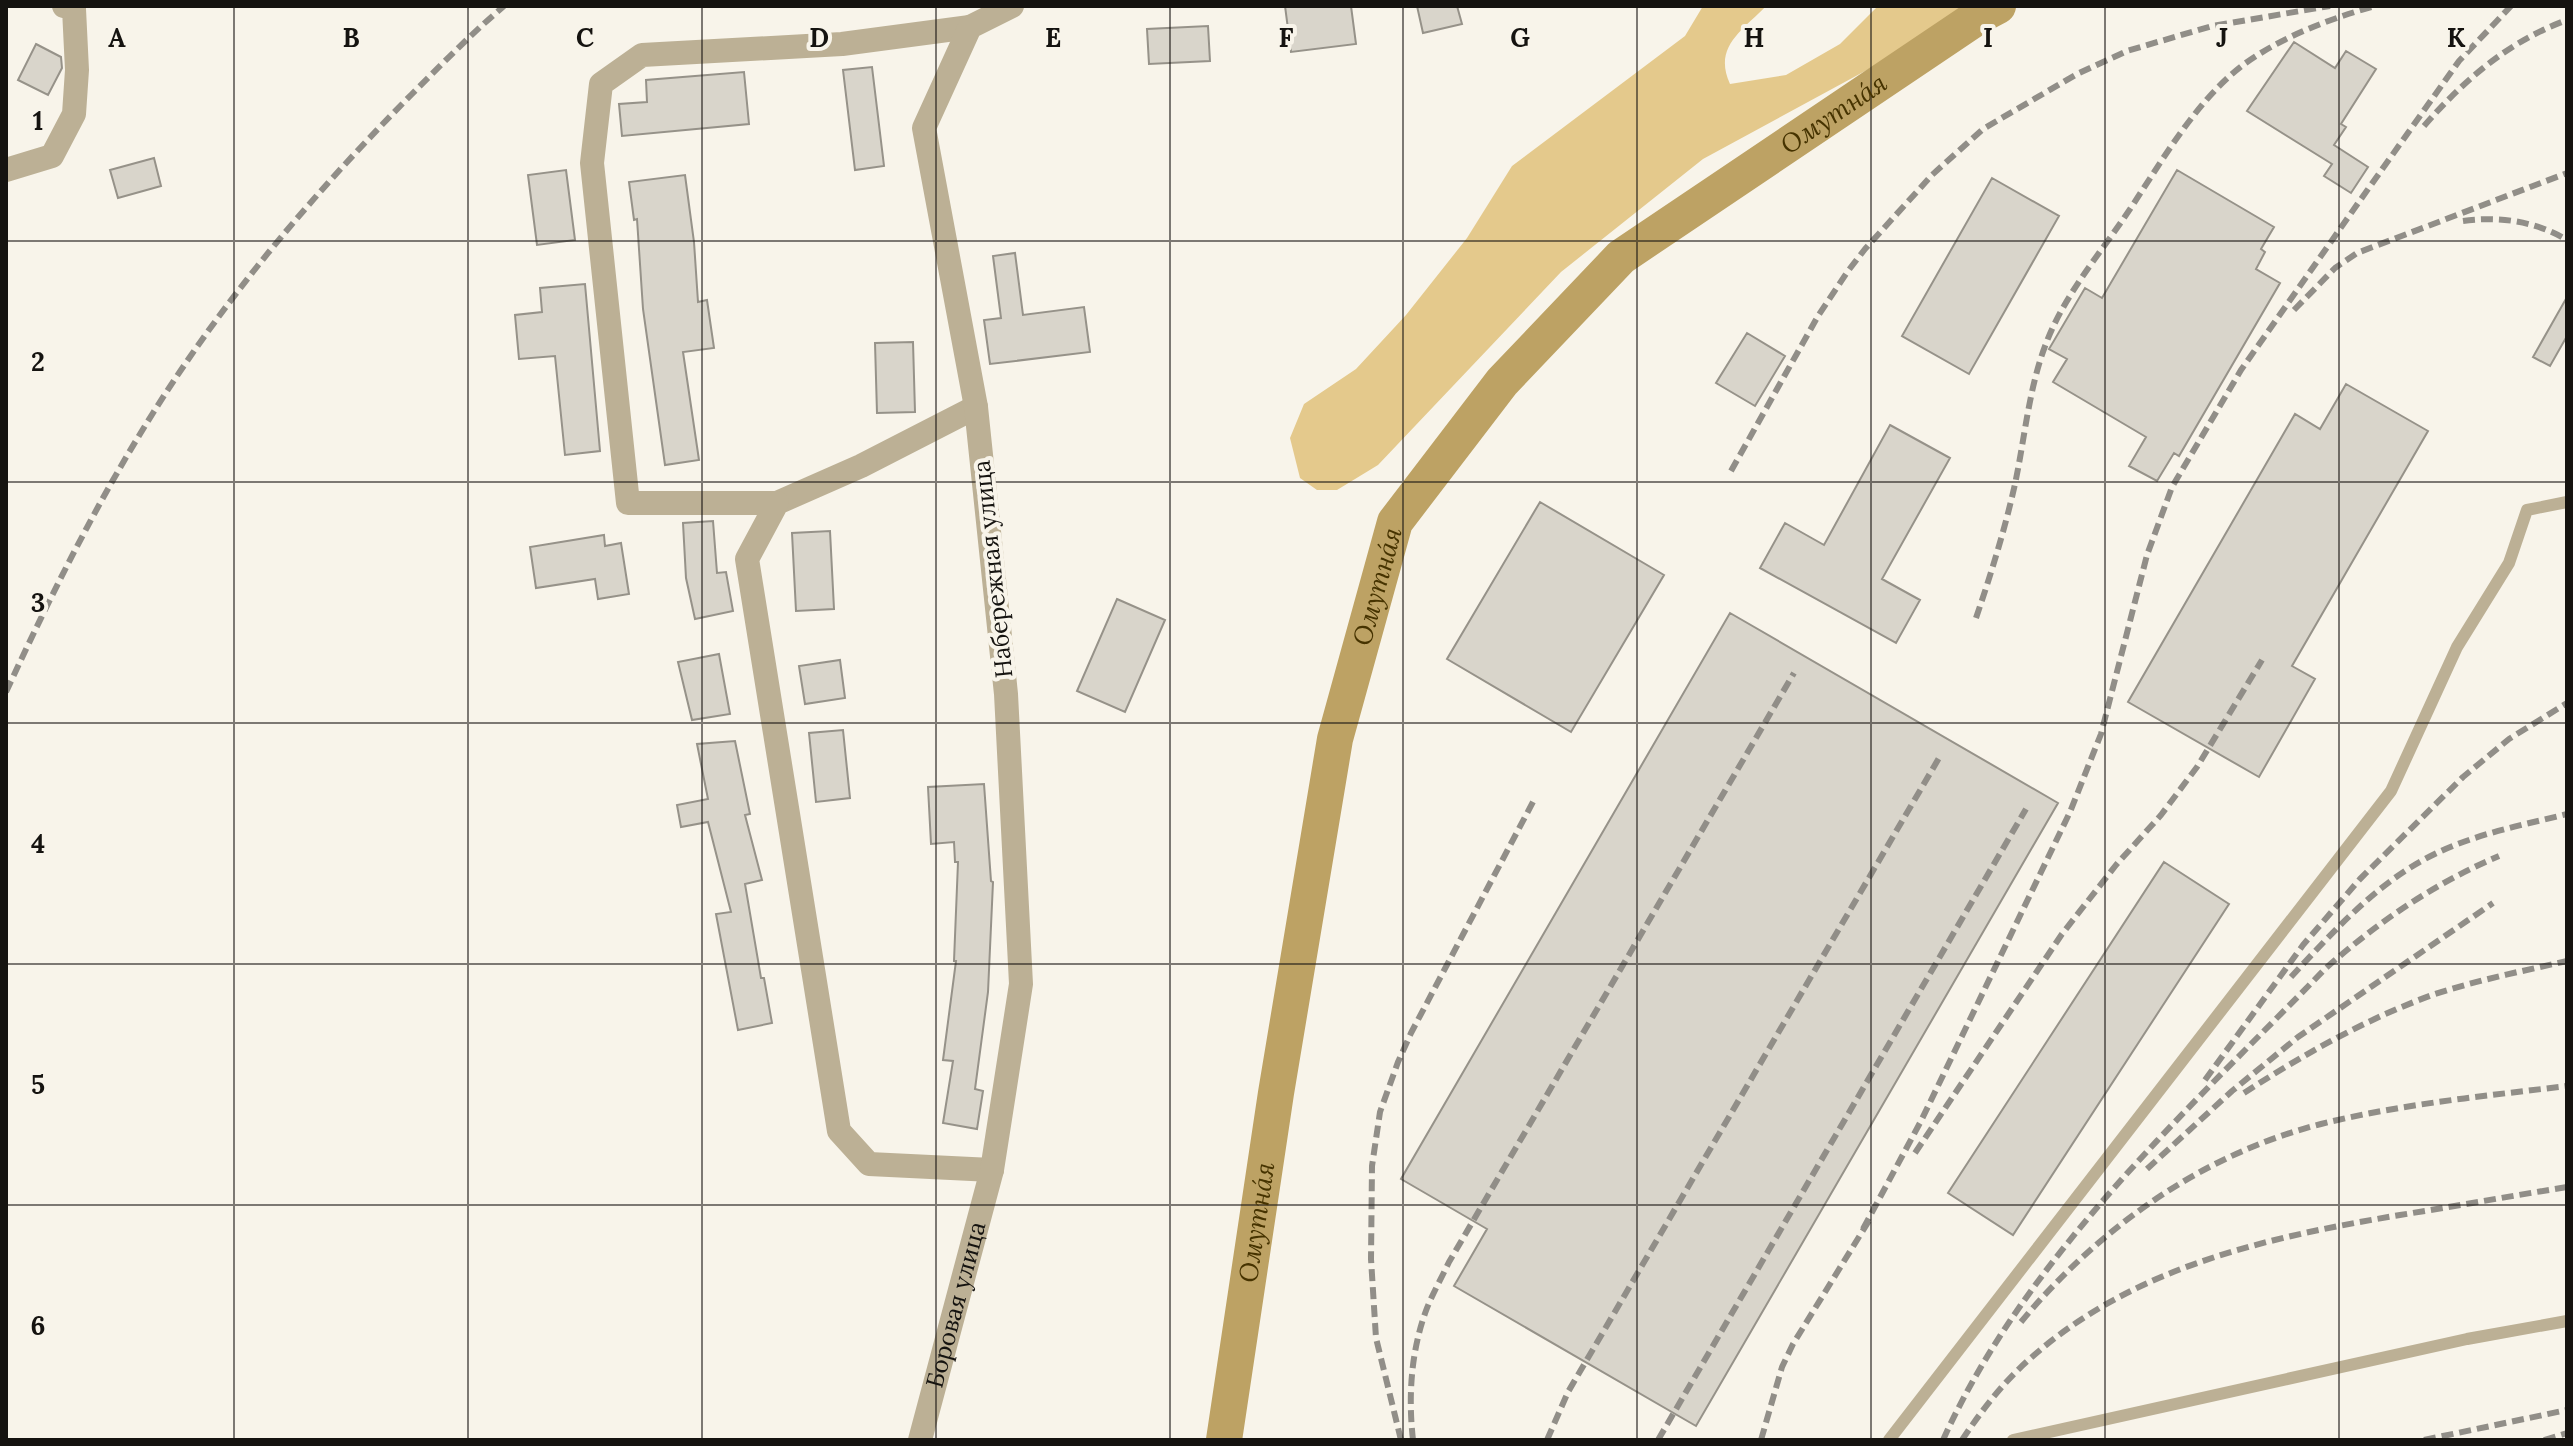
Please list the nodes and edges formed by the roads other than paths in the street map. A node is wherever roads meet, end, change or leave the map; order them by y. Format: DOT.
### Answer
graph roads {
  1 [pos="1012,6"];
  2 [pos="69,8"];
  3 [pos="970,27"];
  4 [pos="6,170"];
  5 [pos="976,407"];
  6 [pos="2567,502"];
  7 [pos="777,503"];
  8 [pos="992,1170"];
  9 [pos="2567,1321"];
  10 [pos="920,1440"];
  11 [pos="1889,1440"];
  12 [pos="2013,1440"];
  1 -- 3 [label="street"];
  2 -- 4 [label="street"];
  3 -- 5 [label="street, Набережная улица"];
  3 -- 7 [label="street"];
  5 -- 7 [label="street"];
  5 -- 8 [label="street, Набережная улица"];
  6 -- 11 [label="lane"];
  7 -- 8 [label="street"];
  8 -- 10 [label="street, Боровая улица"];
  9 -- 12 [label="lane"];
}
